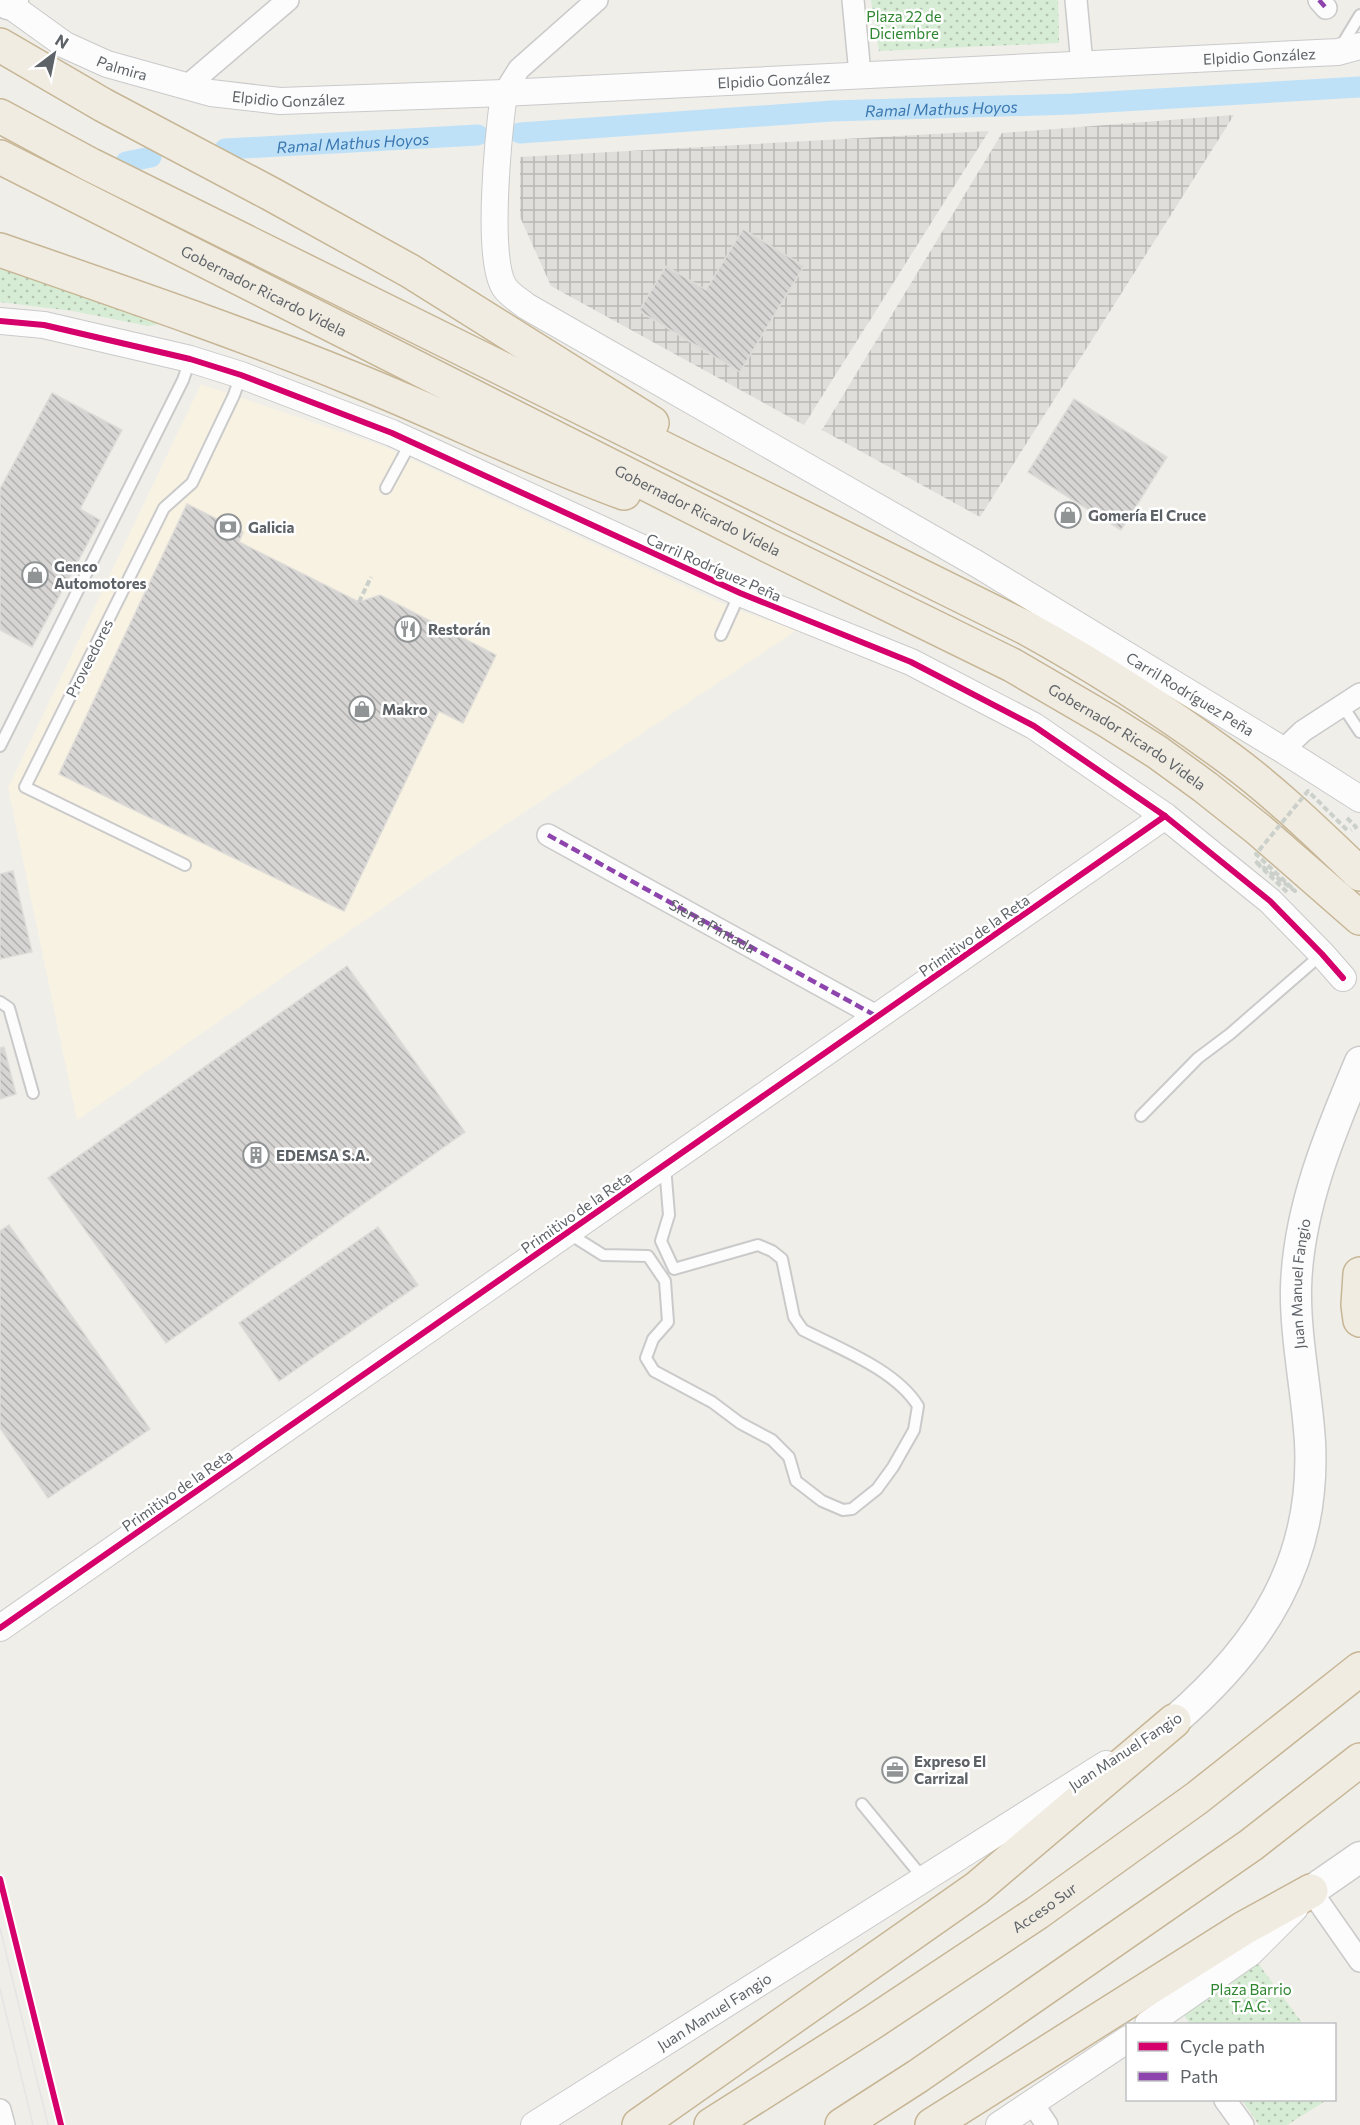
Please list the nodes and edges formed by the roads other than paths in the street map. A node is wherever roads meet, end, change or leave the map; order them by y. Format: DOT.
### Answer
graph roads {
  1 [pos="288,0"];
  2 [pos="597,0"];
  3 [pos="853,0"];
  4 [pos="1076,0"];
  5 [pos="7,1"];
  6 [pos="1360,15"];
  7 [pos="0,45"];
  8 [pos="1349,49"];
  9 [pos="1082,64"];
  10 [pos="860,74"];
  11 [pos="186,87"];
  12 [pos="504,93"];
  13 [pos="0,116"];
  14 [pos="0,157"];
  15 [pos="0,250"];
  16 [pos="0,321"];
  17 [pos="190,359"];
  18 [pos="241,375"];
  19 [pos="411,442"];
  20 [pos="386,488"];
  21 [pos="787,510"];
  22 [pos="769,546"];
  23 [pos="740,593"];
  24 [pos="721,634"];
  25 [pos="1360,694"];
  26 [pos="1342,705"];
  27 [pos="1360,732"];
  28 [pos="0,746"];
  29 [pos="1283,750"];
  30 [pos="1360,799"];
  31 [pos="1165,816"];
  32 [pos="548,836"];
  33 [pos="185,865"];
  34 [pos="1356,870"];
  35 [pos="1325,887"];
  36 [pos="1360,918"];
  37 [pos="1360,939"];
  38 [pos="1322,954"];
  39 [pos="1343,978"];
  40 [pos="0,1002"];
  41 [pos="878,1017"];
  42 [pos="1360,1062"];
  43 [pos="33,1093"];
  44 [pos="1141,1116"];
  45 [pos="665,1165"];
  46 [pos="567,1233"];
  47 [pos="1360,1274"];
  48 [pos="1360,1320"];
  49 [pos="0,1629"];
  50 [pos="1360,1669"];
  51 [pos="1174,1721"];
  52 [pos="1360,1760"];
  53 [pos="862,1804"];
  54 [pos="1360,1857"];
  55 [pos="923,1878"];
  56 [pos="1311,1891"];
  57 [pos="1360,1961"];
  58 [pos="1161,2021"];
  59 [pos="1126,2039"];
  60 [pos="1226,2101"];
  61 [pos="1033,2104"];
  62 [pos="0,2110"];
  63 [pos="4,2125"];
  64 [pos="534,2125"];
  65 [pos="639,2125"];
  66 [pos="711,2125"];
  67 [pos="842,2125"];
  68 [pos="932,2125"];
  69 [pos="999,2125"];
  70 [pos="1047,2125"];
  71 [pos="1243,2125"];
  1 -- 11 [label="street"];
  2 -- 12 [label="street"];
  3 -- 10 [label="street"];
  4 -- 9 [label="street"];
  5 -- 11 [label="street, Palmira"];
  6 -- 8 [label="lane"];
  7 -- 21 [label="highway"];
  8 -- 9 [label="street, Elpidio González"];
  9 -- 10 [label="street, Elpidio González"];
  10 -- 12 [label="street, Elpidio González"];
  11 -- 12 [label="street, Elpidio González"];
  12 -- 29 [label="street, Carril Rodríguez Peña"];
  13 -- 21 [label="highway"];
  14 -- 22 [label="highway, Gobernador Ricardo Videla"];
  15 -- 22 [label="highway"];
  16 -- 17 [label="street, Carril Rodríguez Peña"];
  17 -- 18 [label="street, Carril Rodríguez Peña"];
  17 -- 28 [label="lane"];
  18 -- 19 [label="street, Carril Rodríguez Peña"];
  18 -- 33 [label="lane, Proveedores"];
  19 -- 20 [label="lane"];
  19 -- 23 [label="street, Carril Rodríguez Peña"];
  21 -- 34 [label="highway"];
  22 -- 35 [label="highway, Gobernador Ricardo Videla"];
  23 -- 24 [label="lane"];
  23 -- 31 [label="street, Carril Rodríguez Peña"];
  25 -- 26 [label="street"];
  26 -- 27 [label="lane"];
  26 -- 29 [label="street"];
  29 -- 30 [label="street, Carril Rodríguez Peña"];
  31 -- 38 [label="street, Carril Rodríguez Peña"];
  31 -- 41 [label="street, Primitivo de la Reta"];
  32 -- 41 [label="street, Sierra Pintada"];
  35 -- 36 [label="highway, Gobernador Ricardo Videla"];
  35 -- 37 [label="highway"];
  38 -- 39 [label="street, Carril Rodríguez Peña"];
  38 -- 44 [label="lane"];
  40 -- 43 [label="lane"];
  41 -- 45 [label="street, Primitivo de la Reta"];
  42 -- 51 [label="main road, Juan Manuel Fangio"];
  45 -- 46 [label="street, Primitivo de la Reta"];
  45 -- 46 [label="lane"];
  46 -- 49 [label="street, Primitivo de la Reta"];
  47 -- 48 [label="highway"];
  50 -- 66 [label="highway, Acceso Sur"];
  51 -- 55 [label="street, Juan Manuel Fangio"];
  51 -- 65 [label="highway"];
  52 -- 67 [label="highway"];
  53 -- 55 [label="lane"];
  54 -- 56 [label="main road"];
  55 -- 64 [label="street, Juan Manuel Fangio"];
  56 -- 57 [label="street"];
  56 -- 58 [label="street"];
  56 -- 68 [label="highway"];
  59 -- 61 [label="street"];
  60 -- 71 [label="street"];
  61 -- 69 [label="street"];
  61 -- 70 [label="street"];
  62 -- 63 [label="street"];
}
